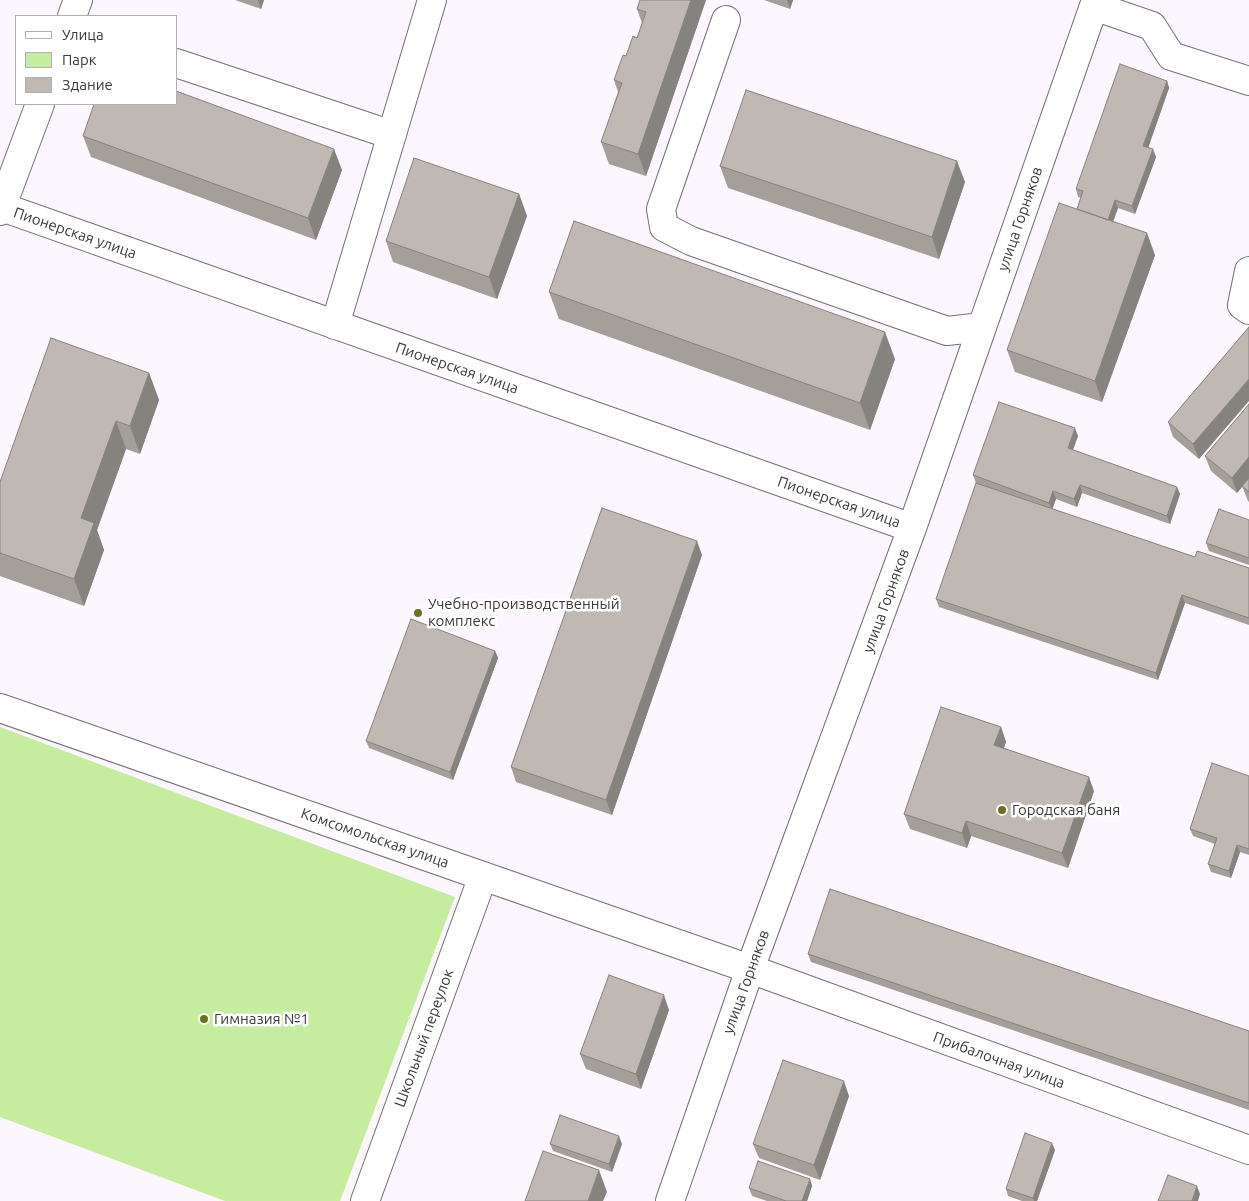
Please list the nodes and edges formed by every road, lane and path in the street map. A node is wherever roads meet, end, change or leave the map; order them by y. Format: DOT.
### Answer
graph roads {
  1 [pos="78,0"];
  2 [pos="432,0"];
  3 [pos="1095,3"];
  4 [pos="72,15"];
  5 [pos="726,20"];
  6 [pos="178,64"];
  7 [pos="1249,82"];
  8 [pos="40,105"];
  9 [pos="392,135"];
  10 [pos="1,209"];
  11 [pos="1249,270"];
  12 [pos="1249,310"];
  13 [pos="335,325"];
  14 [pos="982,327"];
  15 [pos="912,528"];
  16 [pos="0,708"];
  17 [pos="483,876"];
  18 [pos="750,969"];
  19 [pos="1249,1150"];
  20 [pos="365,1201"];
  21 [pos="670,1201"];
  1 -- 4 [label="street"];
  2 -- 9 [label="street"];
  3 -- 7 [label="street"];
  3 -- 14 [label="street, улица Горняков"];
  5 -- 14 [label="street"];
  6 -- 9 [label="street"];
  8 -- 10 [label="street"];
  9 -- 13 [label="street"];
  10 -- 13 [label="street, Пионерская улица"];
  11 -- 12 [label="street"];
  13 -- 15 [label="street, Пионерская улица"];
  14 -- 15 [label="street, улица Горняков"];
  15 -- 18 [label="street, улица Горняков"];
  16 -- 17 [label="street, Комсомольская улица"];
  17 -- 18 [label="street, Комсомольская улица"];
  17 -- 20 [label="street, Школьный переулок"];
  18 -- 19 [label="street, Прибалочная улица"];
  18 -- 21 [label="street, улица Горняков"];
}
